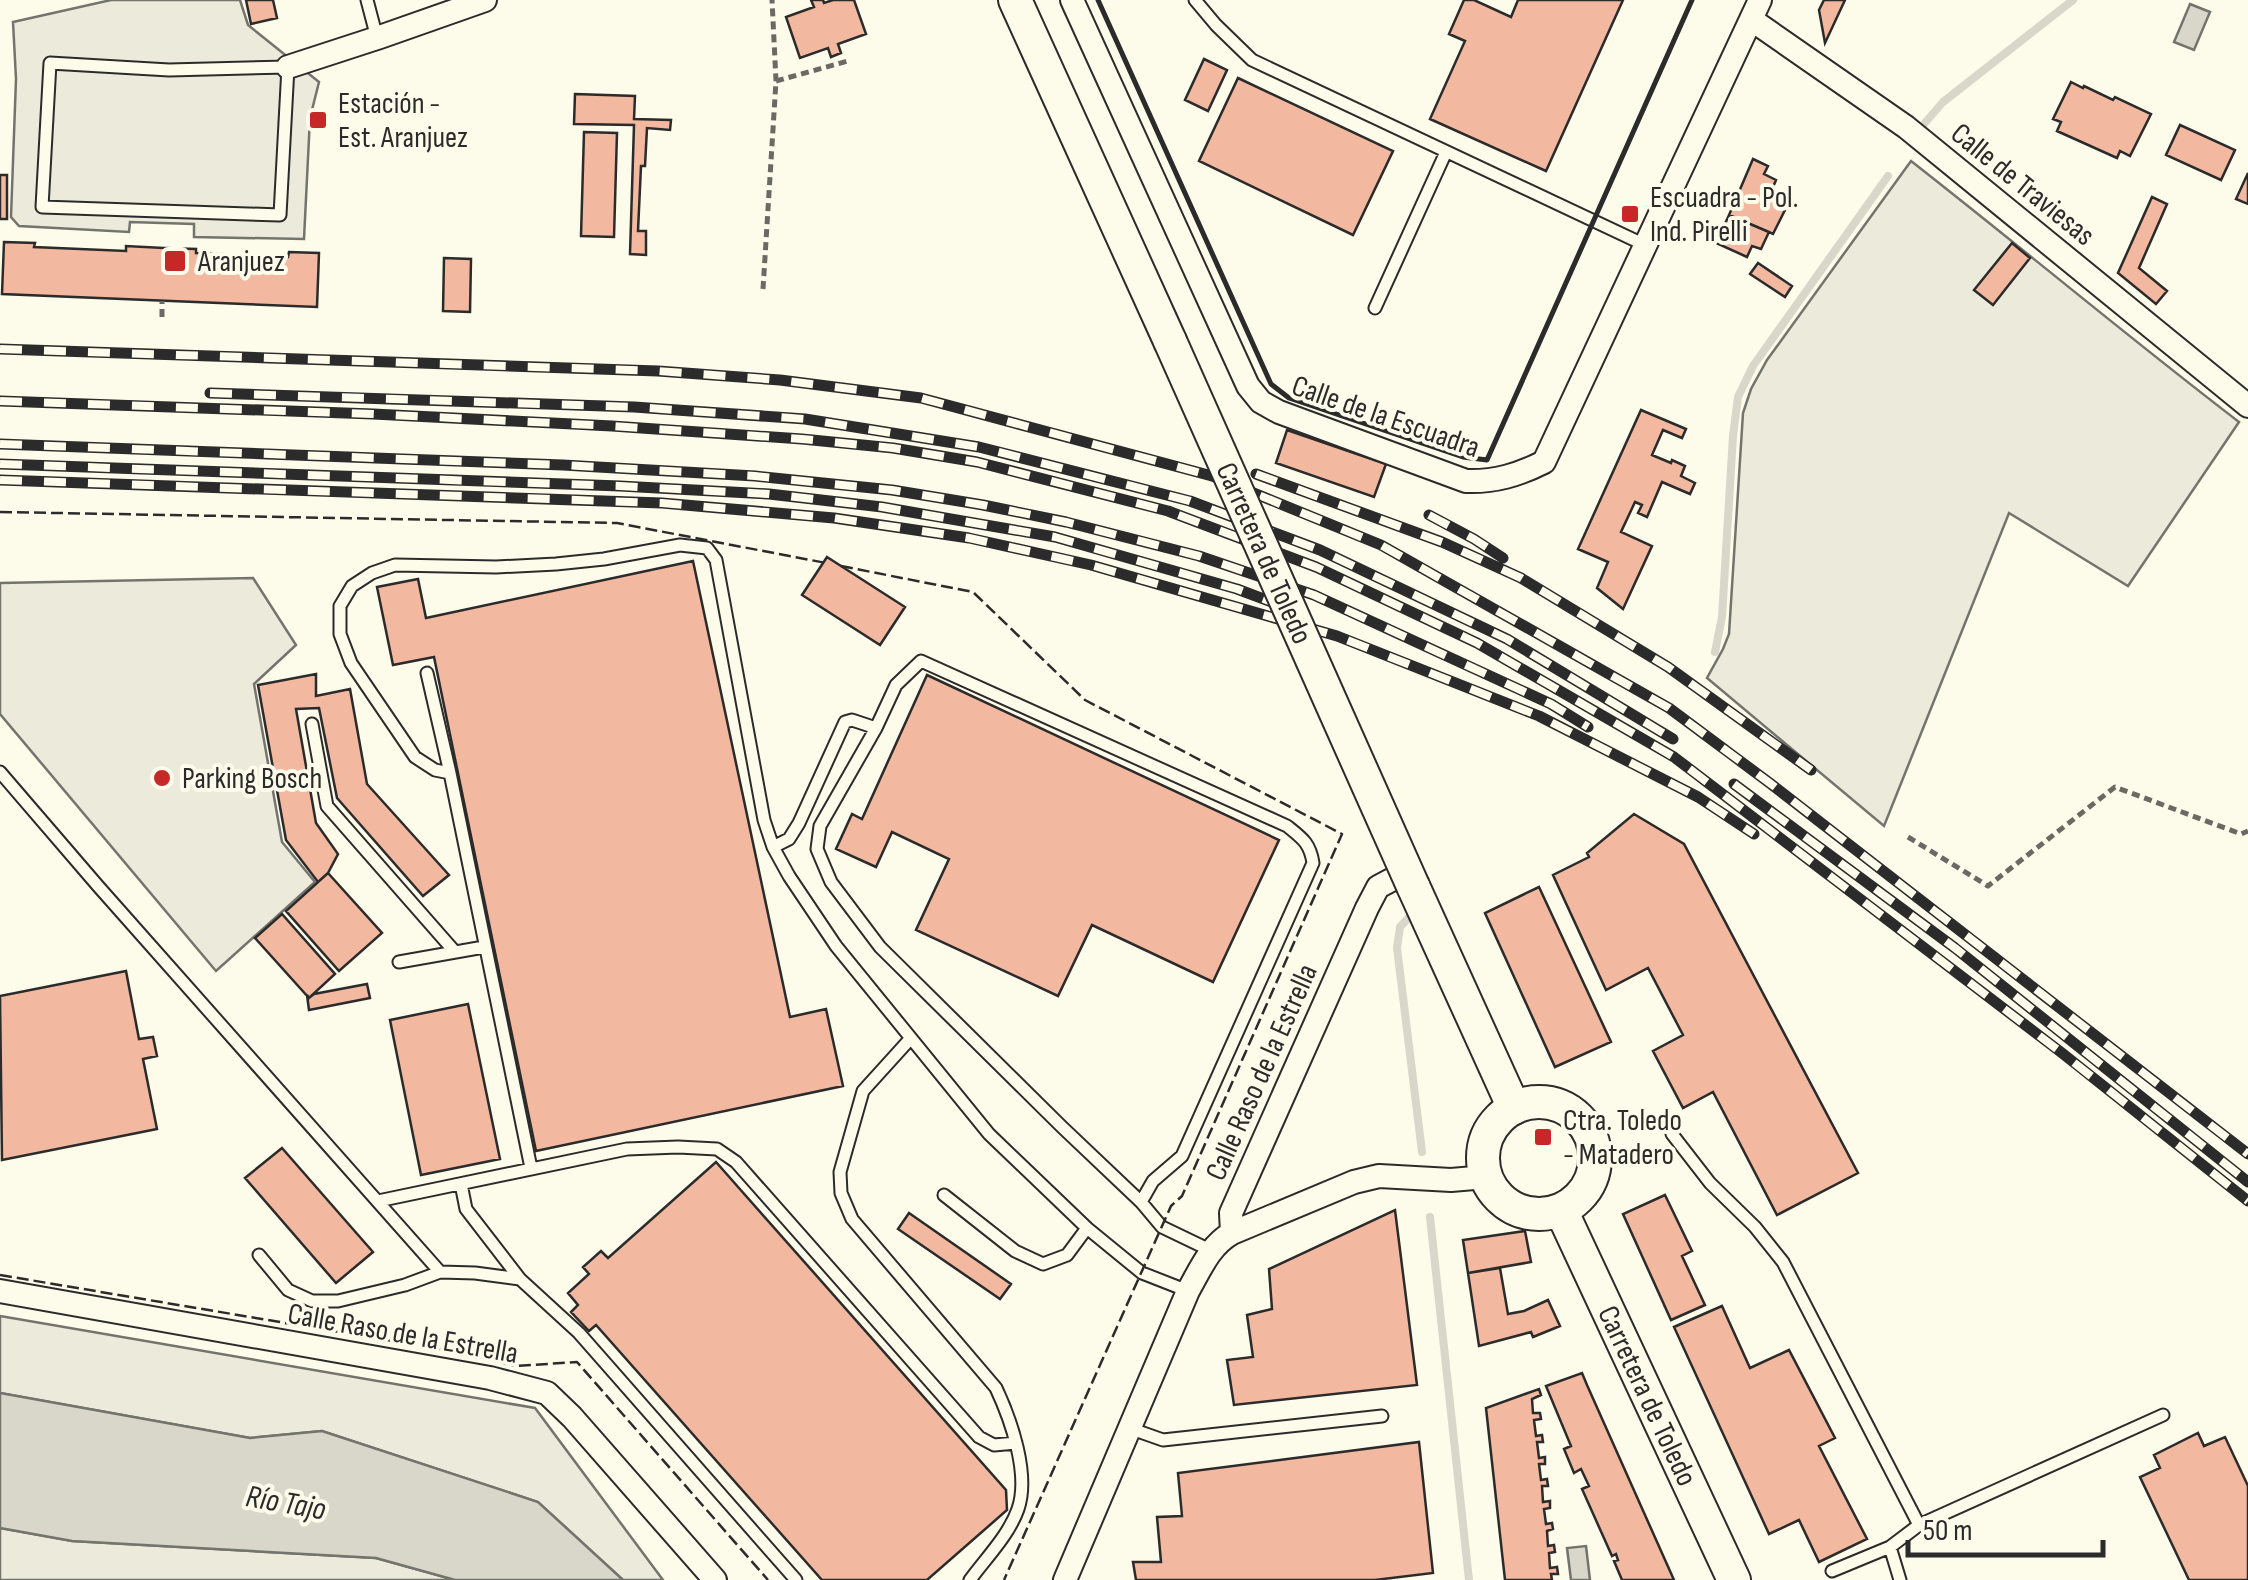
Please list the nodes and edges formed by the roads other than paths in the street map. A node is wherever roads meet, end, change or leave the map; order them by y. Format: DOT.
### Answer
graph roads {
  1 [pos="367,0"];
  2 [pos="485,0"];
  3 [pos="1015,0"];
  4 [pos="1072,0"];
  5 [pos="1195,0"];
  6 [pos="1756,10"];
  7 [pos="377,38"];
  8 [pos="288,66"];
  9 [pos="1446,152"];
  10 [pos="1645,245"];
  11 [pos="1375,308"];
  12 [pos="2237,386"];
  13 [pos="2248,406"];
  14 [pos="427,672"];
  15 [pos="312,724"];
  16 [pos="876,728"];
  17 [pos="0,772"];
  18 [pos="450,773"];
  19 [pos="773,847"];
  20 [pos="1410,878"];
  21 [pos="484,947"];
  22 [pos="456,952"];
  23 [pos="398,962"];
  24 [pos="911,1038"];
  25 [pos="1514,1108"];
  26 [pos="1672,1134"];
  27 [pos="532,1168"];
  28 [pos="1486,1176"];
  29 [pos="461,1184"];
  30 [pos="944,1195"];
  31 [pos="378,1200"];
  32 [pos="1141,1202"];
  33 [pos="1561,1210"];
  34 [pos="1088,1228"];
  35 [pos="1232,1233"];
  36 [pos="1212,1250"];
  37 [pos="259,1255"];
  38 [pos="440,1272"];
  39 [pos="520,1279"];
  40 [pos="0,1291"];
  41 [pos="1188,1292"];
  42 [pos="2163,1415"];
  43 [pos="1382,1416"];
  44 [pos="1129,1428"];
  45 [pos="1016,1443"];
  46 [pos="1919,1525"];
  47 [pos="1890,1547"];
  48 [pos="1832,1571"];
  49 [pos="715,1580"];
  50 [pos="796,1580"];
  51 [pos="970,1580"];
  52 [pos="1065,1580"];
  53 [pos="1734,1580"];
  54 [pos="1900,1580"];
  1 -- 7 [label="lane"];
  2 -- 7 [label="street"];
  3 -- 20 [label="street, Carretera de Toledo, bridge"];
  4 -- 10 [label="street, Calle de la Escuadra"];
  5 -- 9 [label="lane"];
  6 -- 10 [label="street, Calle de la Escuadra"];
  6 -- 12 [label="street, Calle de Traviesas"];
  7 -- 8 [label="street"];
  8 -- 8 [label="lane"];
  9 -- 10 [label="lane"];
  9 -- 11 [label="lane"];
  12 -- 13 [label="street, Calle de Traviesas"];
  14 -- 18 [label="lane"];
  15 -- 22 [label="lane"];
  16 -- 19 [label="lane"];
  16 -- 32 [label="lane"];
  16 -- 32 [label="lane"];
  17 -- 31 [label="lane"];
  18 -- 19 [label="lane"];
  18 -- 21 [label="lane"];
  19 -- 24 [label="lane"];
  20 -- 25 [label="street, Carretera de Toledo"];
  20 -- 35 [label="street, Calle Raso de la Estrella"];
  21 -- 22 [label="lane"];
  21 -- 27 [label="lane"];
  22 -- 23 [label="lane"];
  24 -- 34 [label="lane"];
  24 -- 45 [label="lane"];
  25 -- 28 [label="street"];
  25 -- 33 [label="street"];
  26 -- 46 [label="lane"];
  27 -- 29 [label="lane"];
  27 -- 45 [label="lane"];
  28 -- 33 [label="street"];
  28 -- 35 [label="street"];
  29 -- 31 [label="lane"];
  29 -- 39 [label="lane"];
  30 -- 34 [label="lane"];
  31 -- 38 [label="lane"];
  32 -- 36 [label="lane"];
  33 -- 53 [label="street, Carretera de Toledo"];
  34 -- 41 [label="lane"];
  35 -- 36 [label="street"];
  36 -- 41 [label="street"];
  37 -- 38 [label="lane"];
  38 -- 39 [label="lane"];
  39 -- 50 [label="lane"];
  40 -- 49 [label="street, Calle Raso de la Estrella"];
  41 -- 44 [label="street"];
  42 -- 46 [label="lane"];
  43 -- 44 [label="lane"];
  44 -- 52 [label="street"];
  45 -- 51 [label="lane"];
  46 -- 47 [label="lane"];
  47 -- 48 [label="lane"];
  47 -- 54 [label="lane"];
}
